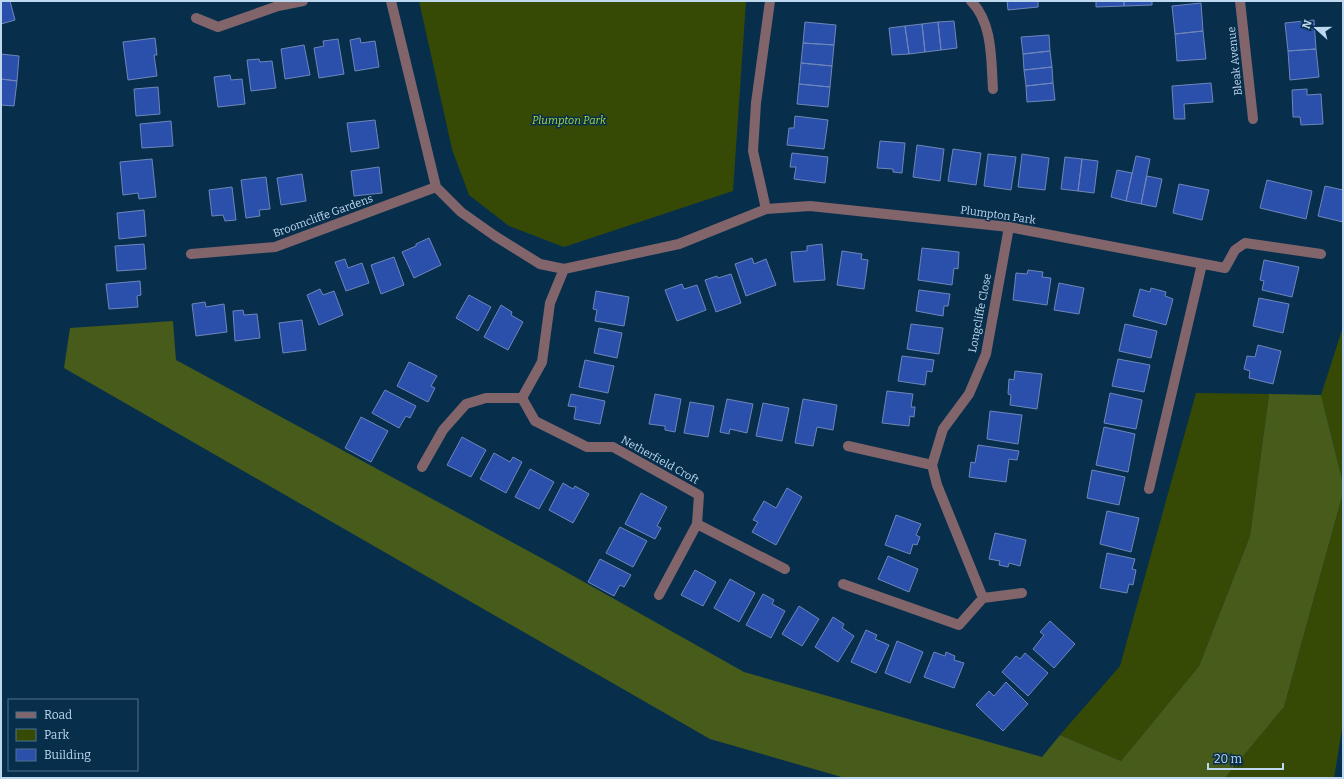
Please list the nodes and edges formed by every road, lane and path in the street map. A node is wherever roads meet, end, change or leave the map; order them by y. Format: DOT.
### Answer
graph roads {
  1 [pos="303,1"];
  2 [pos="392,1"];
  3 [pos="770,1"];
  4 [pos="971,1"];
  5 [pos="1240,1"];
  6 [pos="196,18"];
  7 [pos="993,88"];
  8 [pos="1253,119"];
  9 [pos="436,187"];
  10 [pos="766,209"];
  11 [pos="1009,227"];
  12 [pos="191,254"];
  13 [pos="1321,254"];
  14 [pos="1202,264"];
  15 [pos="564,269"];
  16 [pos="522,398"];
  17 [pos="848,446"];
  18 [pos="932,465"];
  19 [pos="422,467"];
  20 [pos="1149,489"];
  21 [pos="697,524"];
  22 [pos="785,569"];
  23 [pos="843,584"];
  24 [pos="1022,593"];
  25 [pos="659,595"];
  26 [pos="983,598"];
  1 -- 6 [label="street"];
  2 -- 9 [label="street"];
  3 -- 10 [label="street"];
  4 -- 7 [label="street"];
  5 -- 8 [label="street, Bleak Avenue"];
  9 -- 12 [label="street, Broomcliffe Gardens"];
  9 -- 15 [label="street, Plumpton Park"];
  10 -- 11 [label="street, Plumpton Park"];
  10 -- 15 [label="street, Plumpton Park"];
  11 -- 14 [label="street, Plumpton Park"];
  11 -- 18 [label="street, Longcliffe Close"];
  13 -- 14 [label="street, Plumpton Park"];
  14 -- 20 [label="street"];
  15 -- 16 [label="street"];
  16 -- 19 [label="street"];
  16 -- 21 [label="street, Netherfield Croft"];
  17 -- 18 [label="street"];
  18 -- 26 [label="street"];
  21 -- 22 [label="street"];
  21 -- 25 [label="street"];
  23 -- 26 [label="street"];
  24 -- 26 [label="street"];
}
